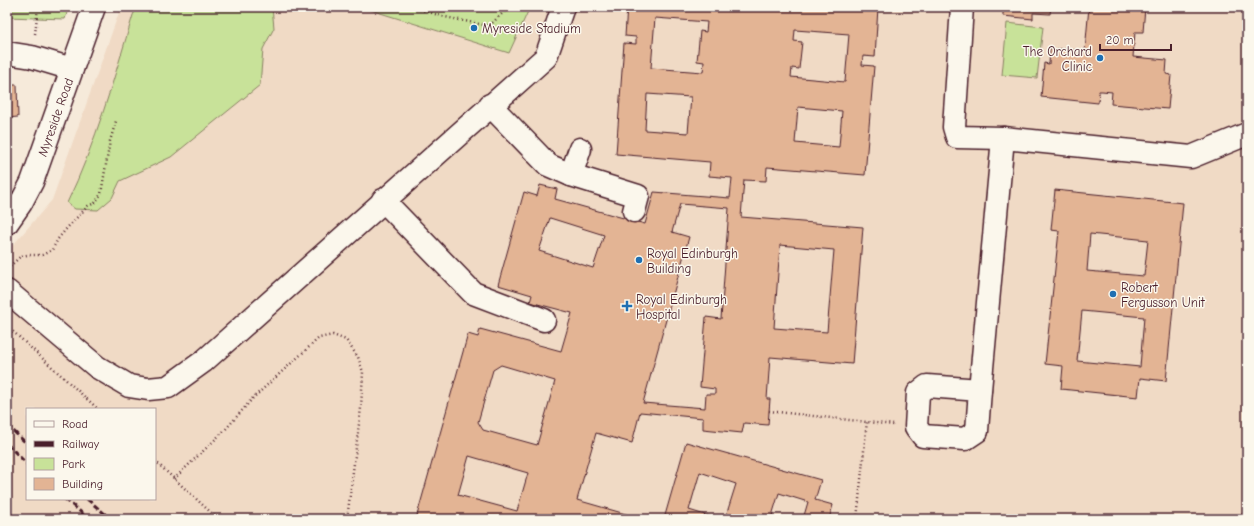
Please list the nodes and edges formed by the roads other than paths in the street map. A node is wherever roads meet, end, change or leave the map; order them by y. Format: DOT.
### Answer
graph roads {
  1 [pos="94,7"];
  2 [pos="563,7"];
  3 [pos="962,7"];
  4 [pos="7,53"];
  5 [pos="72,69"];
  6 [pos="490,105"];
  7 [pos="1247,134"];
  8 [pos="1003,138"];
  9 [pos="580,149"];
  10 [pos="571,175"];
  11 [pos="384,200"];
  12 [pos="634,211"];
  13 [pos="7,223"];
  14 [pos="7,291"];
  15 [pos="544,320"];
  16 [pos="980,390"];
  1 -- 5 [label="street, Myreside Road"];
  2 -- 6 [label="street"];
  3 -- 8 [label="street"];
  4 -- 5 [label="street"];
  5 -- 13 [label="street, Myreside Road"];
  6 -- 10 [label="street"];
  6 -- 11 [label="street"];
  7 -- 8 [label="street"];
  8 -- 16 [label="street"];
  9 -- 10 [label="street"];
  10 -- 12 [label="street"];
  11 -- 14 [label="street"];
  11 -- 15 [label="street"];
  16 -- 16 [label="street"];
}
